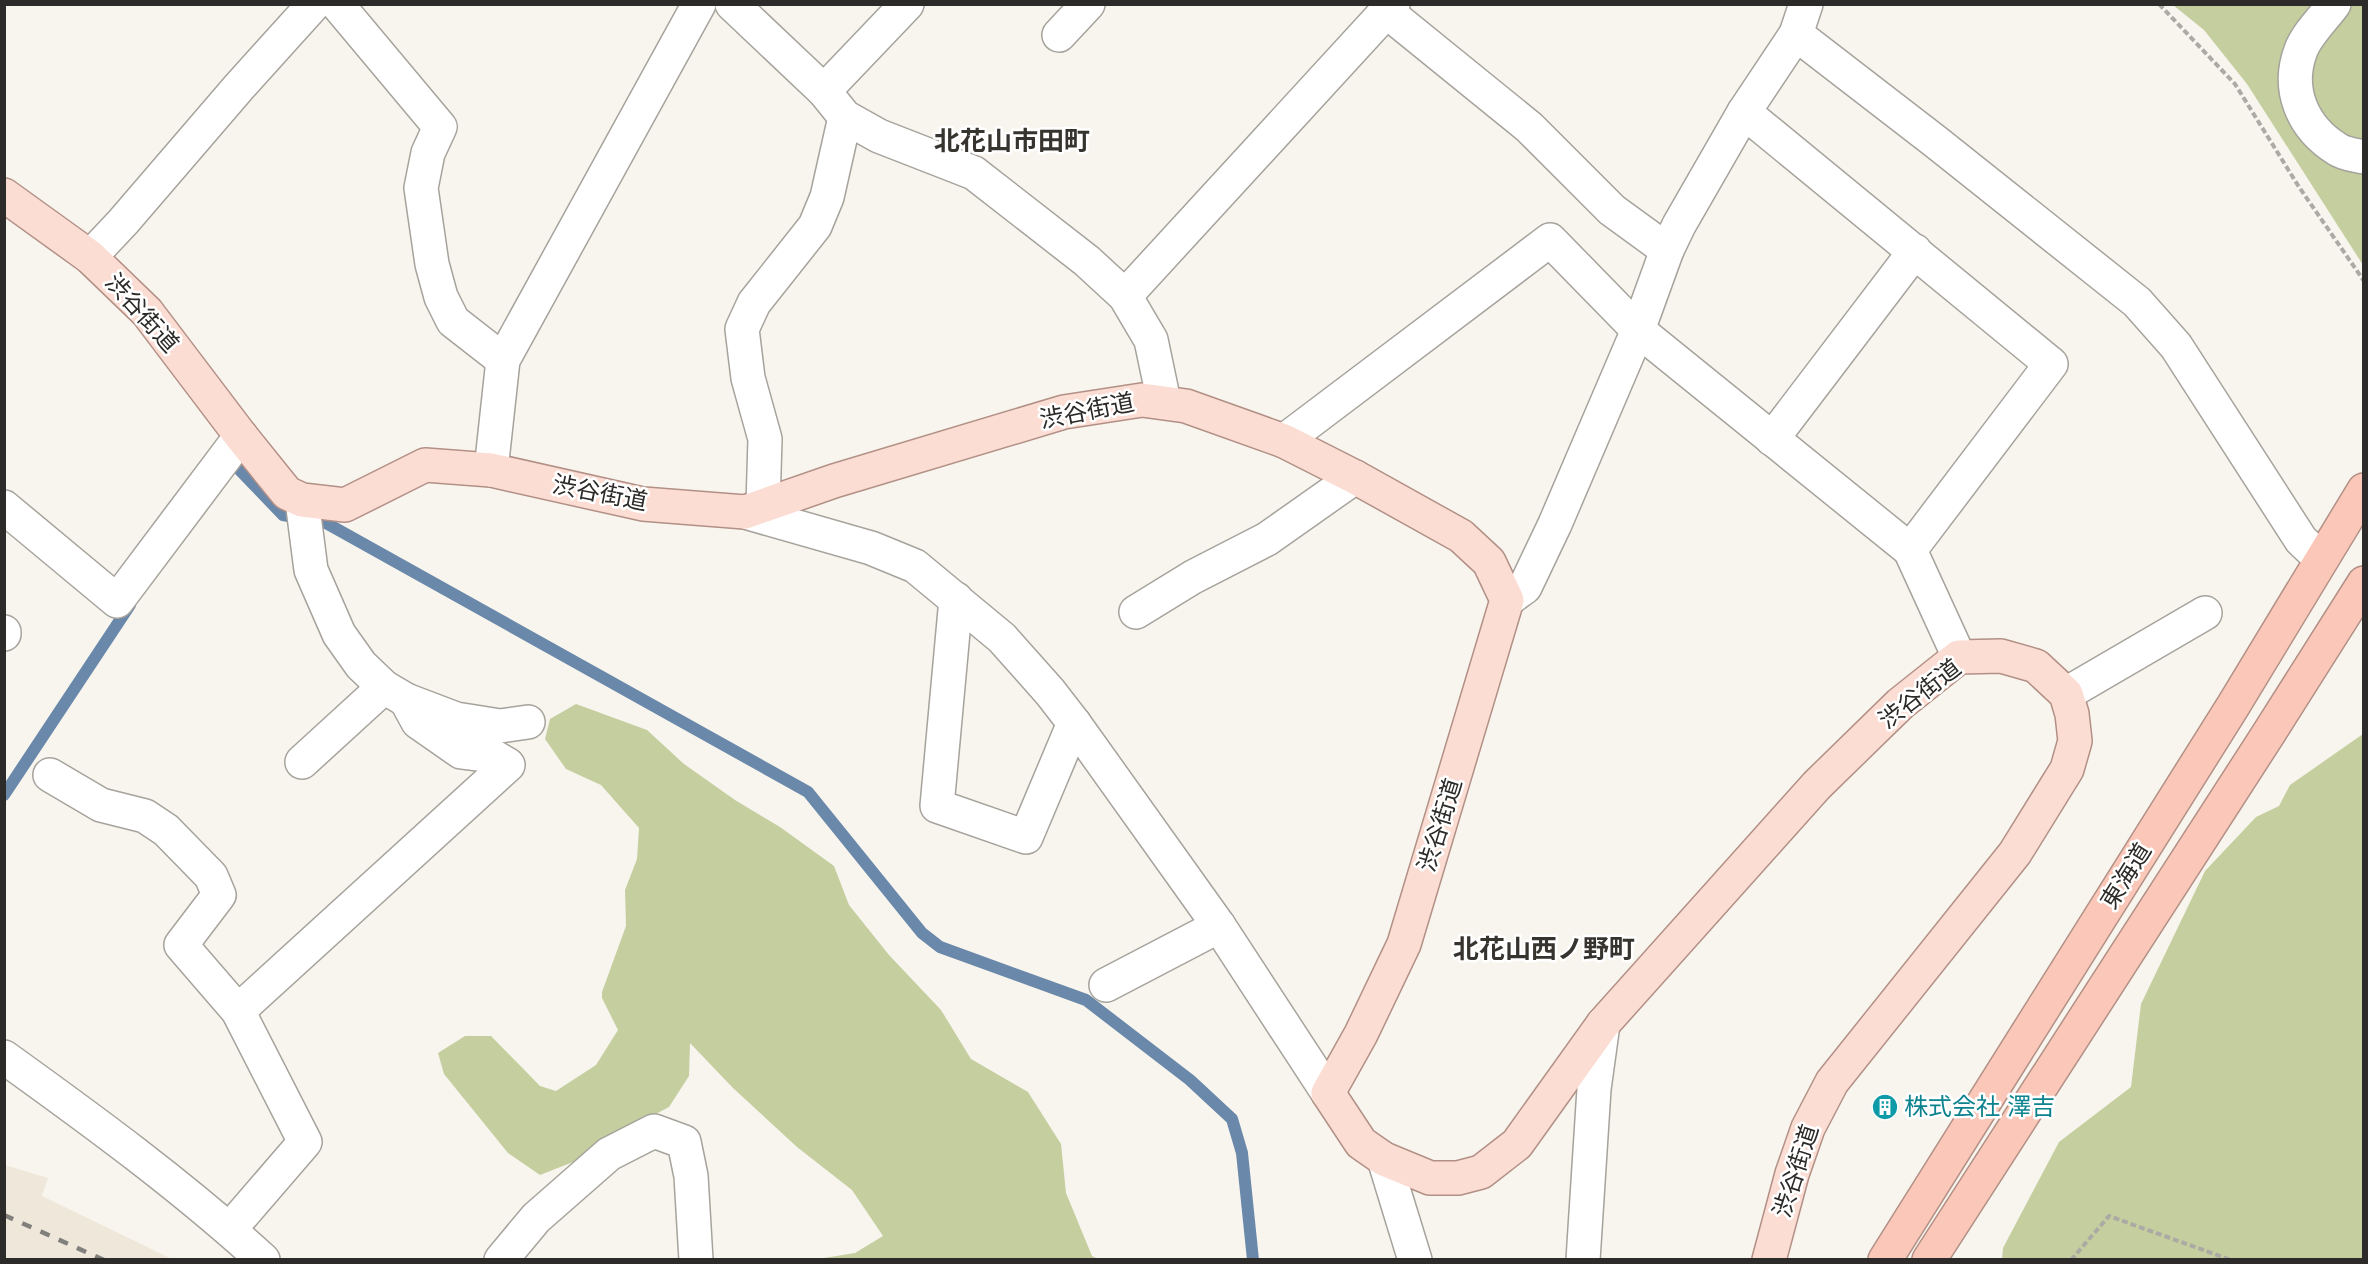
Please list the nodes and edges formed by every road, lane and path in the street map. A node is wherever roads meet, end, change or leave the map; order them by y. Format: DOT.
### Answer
graph roads {
  1 [pos="314,4"];
  2 [pos="337,4"];
  3 [pos="699,4"];
  4 [pos="732,4"];
  5 [pos="907,4"];
  6 [pos="1088,4"];
  7 [pos="2159,4"];
  8 [pos="2334,4"];
  9 [pos="1389,8"];
  10 [pos="1801,19"];
  11 [pos="1059,35"];
  12 [pos="824,91"];
  13 [pos="1744,112"];
  14 [pos="845,117"];
  15 [pos="2364,157"];
  16 [pos="4,195"];
  17 [pos="1667,250"];
  18 [pos="1914,251"];
  19 [pos="90,257"];
  20 [pos="2364,281"];
  21 [pos="1125,296"];
  22 [pos="1638,330"];
  23 [pos="503,360"];
  24 [pos="1164,402"];
  25 [pos="241,436"];
  26 [pos="1772,439"];
  27 [pos="1284,441"];
  28 [pos="491,470"];
  29 [pos="1355,477"];
  30 [pos="2364,490"];
  31 [pos="302,500"];
  32 [pos="4,507"];
  33 [pos="754,509"];
  34 [pos="1910,550"];
  35 [pos="2321,559"];
  36 [pos="2364,583"];
  37 [pos="956,599"];
  38 [pos="1507,600"];
  39 [pos="1136,612"];
  40 [pos="2205,613"];
  41 [pos="1959,657"];
  42 [pos="2066,693"];
  43 [pos="395,694"];
  44 [pos="528,723"];
  45 [pos="1074,723"];
  46 [pos="302,762"];
  47 [pos="50,775"];
  48 [pos="1219,926"];
  49 [pos="1106,985"];
  50 [pos="238,1011"];
  51 [pos="1603,1024"];
  52 [pos="4,1057"];
  53 [pos="1328,1093"];
  54 [pos="1384,1159"];
  55 [pos="230,1229"];
  56 [pos="263,1260"];
  57 [pos="501,1260"];
  58 [pos="696,1260"];
  59 [pos="1415,1260"];
  60 [pos="1583,1260"];
  61 [pos="1769,1260"];
  62 [pos="1885,1260"];
  63 [pos="1929,1260"];
  64 [pos="2071,1260"];
  65 [pos="2231,1260"];
  1 -- 19 [label="street"];
  2 -- 23 [label="street"];
  3 -- 23 [label="street"];
  4 -- 12 [label="street"];
  5 -- 12 [label="street"];
  6 -- 11 [label="street"];
  7 -- 20 [label="path"];
  8 -- 15 [label="street"];
  9 -- 17 [label="street"];
  9 -- 21 [label="street"];
  10 -- 13 [label="street"];
  10 -- 35 [label="street"];
  12 -- 14 [label="street"];
  13 -- 17 [label="street"];
  13 -- 18 [label="street"];
  14 -- 21 [label="street"];
  14 -- 33 [label="street"];
  16 -- 19 [label="main road, 渋谷街道"];
  17 -- 22 [label="street"];
  18 -- 26 [label="street"];
  18 -- 34 [label="street"];
  19 -- 25 [label="main road, 渋谷街道"];
  21 -- 24 [label="street"];
  22 -- 26 [label="street"];
  22 -- 27 [label="street"];
  22 -- 38 [label="street"];
  23 -- 28 [label="street"];
  24 -- 27 [label="main road, 渋谷街道"];
  24 -- 33 [label="main road, 渋谷街道"];
  25 -- 31 [label="main road, 渋谷街道"];
  25 -- 32 [label="street"];
  26 -- 34 [label="street"];
  27 -- 29 [label="main road, 渋谷街道"];
  28 -- 31 [label="main road, 渋谷街道"];
  28 -- 33 [label="main road, 渋谷街道"];
  29 -- 38 [label="main road, 渋谷街道"];
  29 -- 39 [label="street"];
  30 -- 35 [label="highway, 東海道"];
  31 -- 43 [label="street"];
  33 -- 37 [label="street"];
  34 -- 41 [label="street"];
  35 -- 62 [label="highway, 東海道"];
  36 -- 63 [label="highway, 東海道"];
  37 -- 45 [label="street"];
  37 -- 45 [label="street"];
  38 -- 53 [label="main road, 渋谷街道"];
  40 -- 42 [label="street"];
  41 -- 42 [label="main road, 渋谷街道"];
  41 -- 51 [label="main road, 渋谷街道"];
  42 -- 61 [label="main road, 渋谷街道"];
  43 -- 44 [label="street"];
  43 -- 46 [label="street"];
  43 -- 50 [label="street"];
  45 -- 48 [label="street"];
  47 -- 50 [label="street"];
  48 -- 49 [label="street"];
  48 -- 53 [label="street"];
  50 -- 55 [label="street"];
  51 -- 54 [label="main road, 渋谷街道"];
  51 -- 60 [label="street"];
  52 -- 55 [label="street"];
  53 -- 54 [label="main road, 渋谷街道"];
  54 -- 59 [label="street"];
  55 -- 56 [label="street"];
  57 -- 58 [label="street"];
  64 -- 65 [label="path"];
}
